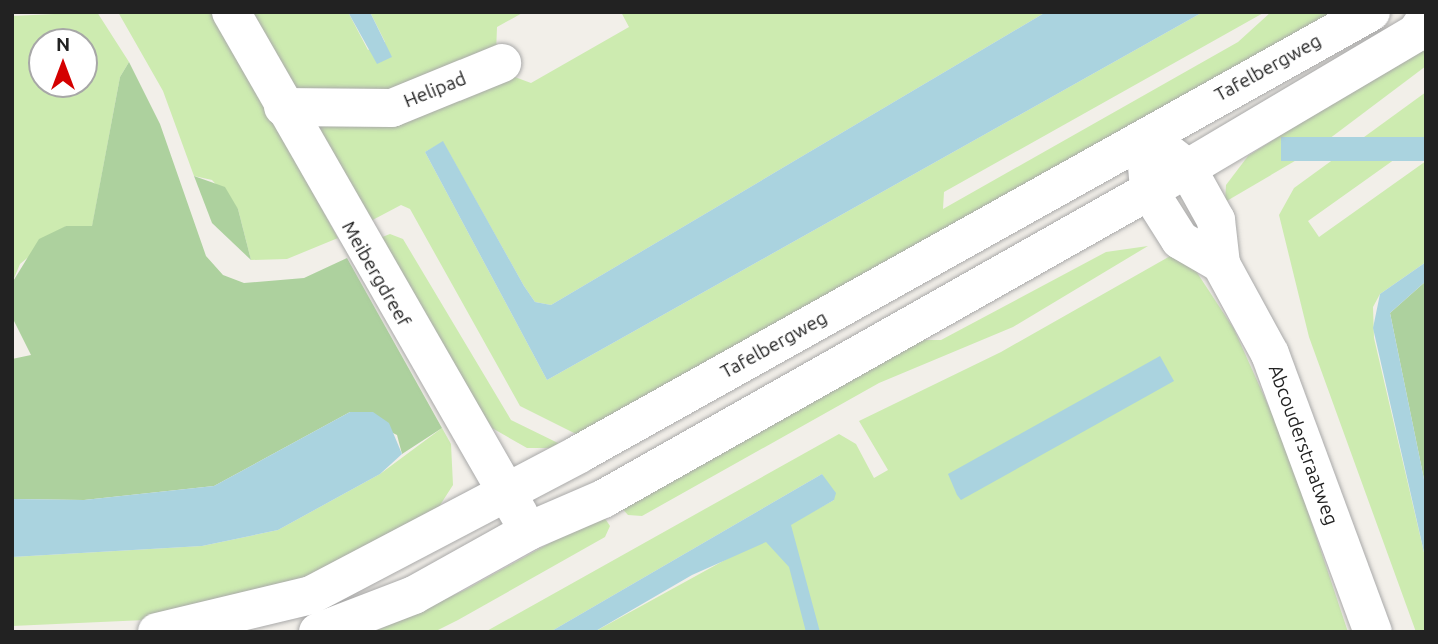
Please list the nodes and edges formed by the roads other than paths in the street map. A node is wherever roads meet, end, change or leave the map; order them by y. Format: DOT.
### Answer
graph roads {
  1 [pos="231,12"];
  2 [pos="1371,12"];
  3 [pos="1426,18"];
  4 [pos="502,63"];
  5 [pos="283,107"];
  6 [pos="1145,136"];
  7 [pos="1187,168"];
  8 [pos="1149,191"];
  9 [pos="1221,264"];
  10 [pos="505,494"];
  11 [pos="529,531"];
  12 [pos="157,632"];
  13 [pos="318,632"];
  14 [pos="1373,632"];
  1 -- 5 [label="street, Meibergdreef"];
  2 -- 6 [label="street, Tafelbergweg"];
  3 -- 7 [label="street"];
  4 -- 5 [label="street, Helipad"];
  5 -- 10 [label="street, Meibergdreef"];
  6 -- 7 [label="street, Abcouderstraatweg"];
  6 -- 8 [label="street"];
  6 -- 10 [label="street, Tafelbergweg"];
  7 -- 8 [label="street"];
  7 -- 9 [label="street, Abcouderstraatweg"];
  8 -- 9 [label="street"];
  8 -- 11 [label="street"];
  9 -- 14 [label="street, Abcouderstraatweg"];
  10 -- 11 [label="street, Meibergdreef"];
  10 -- 12 [label="street, Tafelbergweg"];
  11 -- 13 [label="street"];
}
